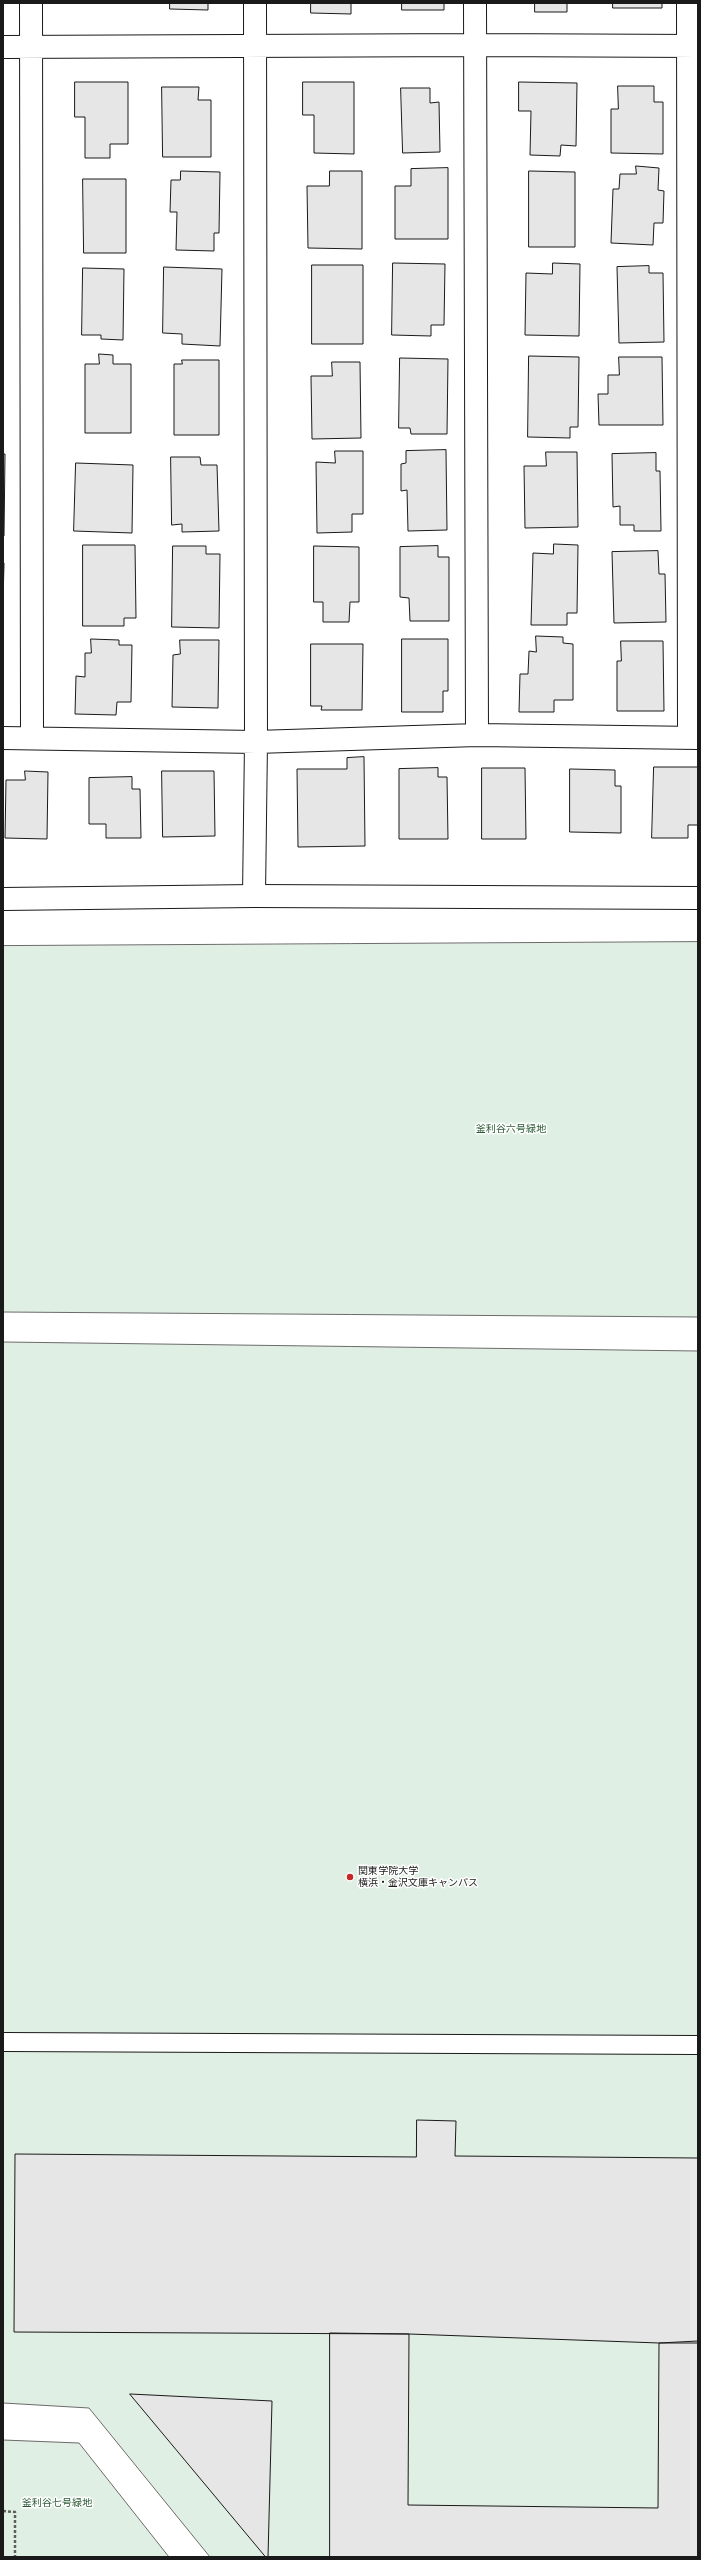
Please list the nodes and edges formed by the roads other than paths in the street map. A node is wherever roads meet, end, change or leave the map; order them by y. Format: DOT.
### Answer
graph roads {
  1 [pos="31,3"];
  2 [pos="255,3"];
  3 [pos="475,3"];
  4 [pos="688,3"];
  5 [pos="475,44"];
  6 [pos="255,46"];
  7 [pos="693,46"];
  8 [pos="3,47"];
  9 [pos="31,47"];
  10 [pos="477,736"];
  11 [pos="3,738"];
  12 [pos="32,738"];
  13 [pos="694,738"];
  14 [pos="256,742"];
  15 [pos="254,896"];
  16 [pos="3,898"];
  17 [pos="698,898"];
  18 [pos="3,2042"];
  19 [pos="698,2045"];
  1 -- 9 [label="street"];
  2 -- 6 [label="street"];
  3 -- 5 [label="street"];
  4 -- 7 [label="street"];
  5 -- 6 [label="street"];
  5 -- 7 [label="street"];
  5 -- 10 [label="street"];
  6 -- 9 [label="street"];
  6 -- 14 [label="street"];
  7 -- 13 [label="street"];
  8 -- 9 [label="street"];
  9 -- 12 [label="street"];
  10 -- 13 [label="street"];
  10 -- 14 [label="street"];
  11 -- 12 [label="street"];
  12 -- 14 [label="street"];
  14 -- 15 [label="street"];
  15 -- 16 [label="street"];
  15 -- 17 [label="street"];
  18 -- 19 [label="lane"];
}
